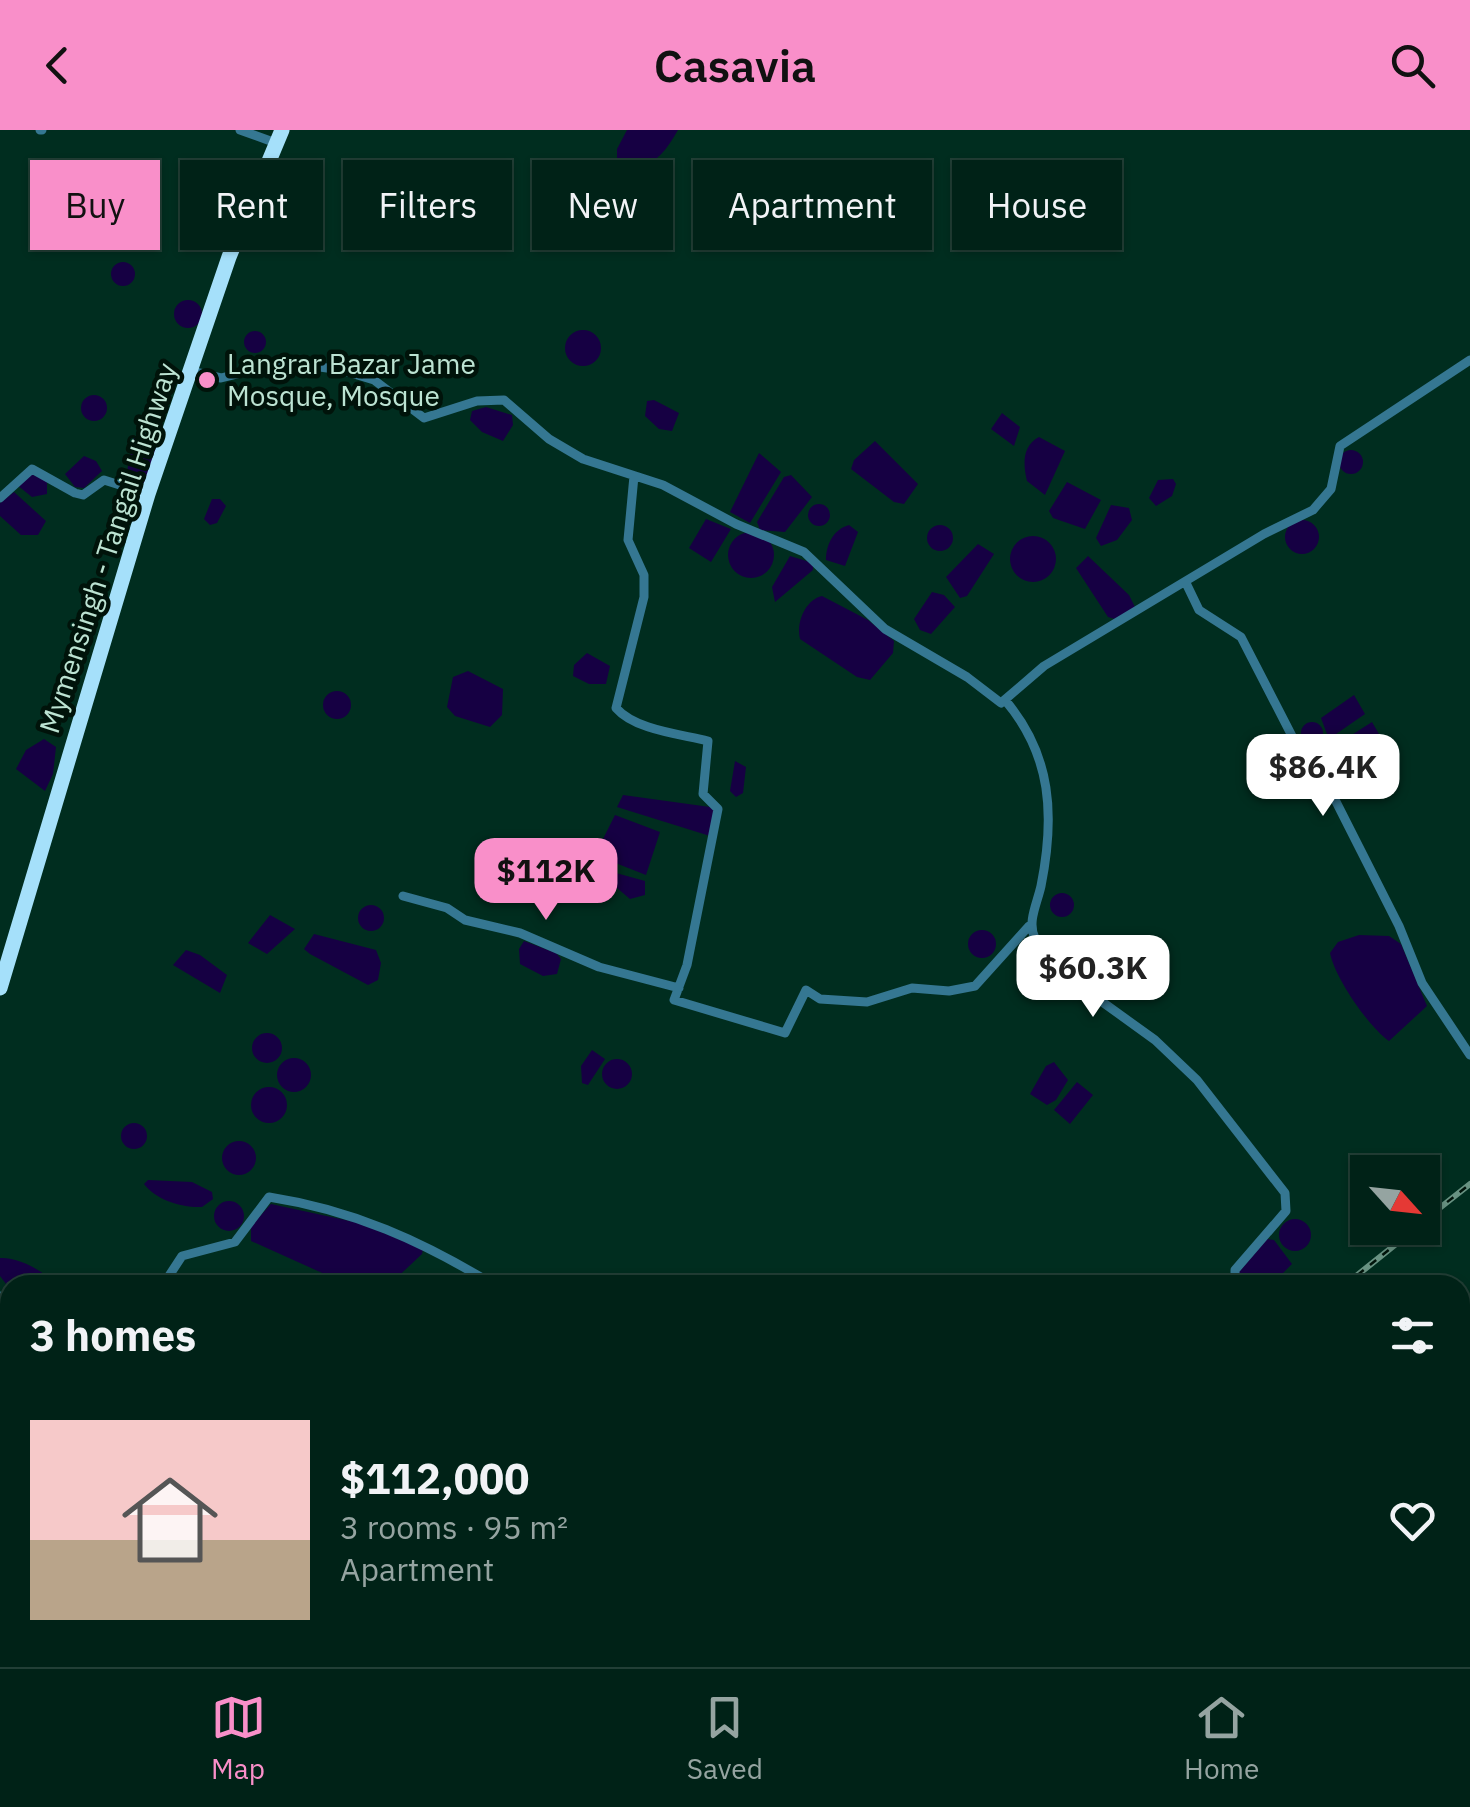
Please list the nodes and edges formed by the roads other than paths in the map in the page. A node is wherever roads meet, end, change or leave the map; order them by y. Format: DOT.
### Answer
graph roads {
  1 [pos="240,130"];
  2 [pos="279,136"];
  3 [pos="1470,360"];
  4 [pos="191,370"];
  5 [pos="634,476"];
  6 [pos="148,494"];
  7 [pos="0,498"];
  8 [pos="1186,583"];
  9 [pos="1005,700"];
  10 [pos="403,896"];
  11 [pos="1029,926"];
  12 [pos="0,988"];
  13 [pos="678,988"];
  14 [pos="1470,1055"];
  15 [pos="170,1275"];
  16 [pos="477,1275"];
  17 [pos="1236,1275"];
  1 -- 2 [label="street"];
  2 -- 4 [label="highway, Mymensingh - Tangail Highway"];
  3 -- 8 [label="street"];
  4 -- 5 [label="street"];
  4 -- 6 [label="highway, Mymensingh - Tangail Highway"];
  5 -- 9 [label="street"];
  5 -- 13 [label="street"];
  6 -- 7 [label="street"];
  6 -- 12 [label="highway, Mymensingh - Tangail Highway"];
  8 -- 9 [label="street"];
  8 -- 14 [label="street"];
  9 -- 11 [label="street"];
  10 -- 13 [label="street"];
  11 -- 13 [label="street"];
  11 -- 17 [label="street"];
  15 -- 16 [label="street"];
}
